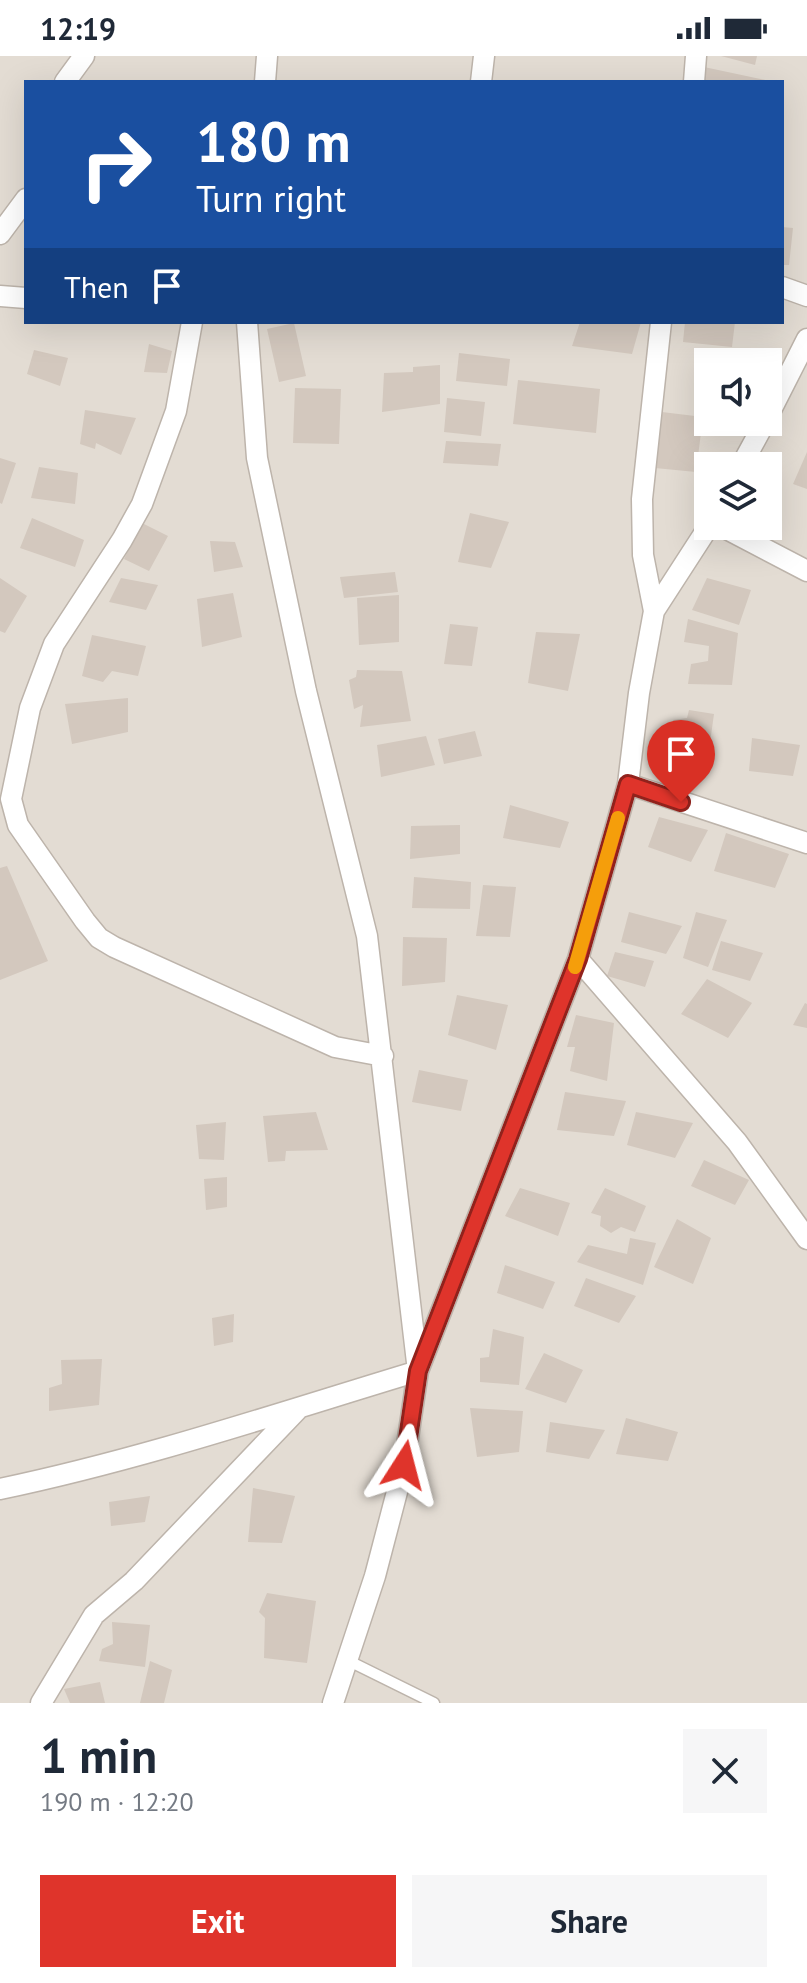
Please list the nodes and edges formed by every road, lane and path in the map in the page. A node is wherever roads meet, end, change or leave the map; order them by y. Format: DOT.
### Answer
graph roads {
  1 [pos="84,56"];
  2 [pos="267,56"];
  3 [pos="484,56"];
  4 [pos="696,56"];
  5 [pos="66,80"];
  6 [pos="265,80"];
  7 [pos="481,80"];
  8 [pos="694,80"];
  9 [pos="24,202"];
  10 [pos="0,234"];
  11 [pos="784,288"];
  12 [pos="0,296"];
  13 [pos="807,296"];
  14 [pos="24,298"];
  15 [pos="192,324"];
  16 [pos="247,324"];
  17 [pos="661,324"];
  18 [pos="807,339"];
  19 [pos="782,388"];
  20 [pos="700,540"];
  21 [pos="748,540"];
  22 [pos="807,571"];
  23 [pos="654,611"];
  24 [pos="628,784"];
  25 [pos="807,843"];
  26 [pos="578,959"];
  27 [pos="383,1056"];
  28 [pos="807,1239"];
  29 [pos="418,1371"];
  30 [pos="300,1407"];
  31 [pos="0,1489"];
  32 [pos="347,1660"];
  33 [pos="41,1703"];
  34 [pos="333,1703"];
  35 [pos="434,1703"];
  1 -- 5 [label="street"];
  2 -- 6 [label="street"];
  3 -- 7 [label="street"];
  4 -- 8 [label="street"];
  9 -- 10 [label="street"];
  11 -- 13 [label="street"];
  12 -- 14 [label="street"];
  15 -- 27 [label="street"];
  16 -- 27 [label="street"];
  17 -- 23 [label="street"];
  18 -- 19 [label="street"];
  20 -- 23 [label="street"];
  21 -- 22 [label="street"];
  23 -- 24 [label="street"];
  24 -- 25 [label="street"];
  24 -- 26 [label="street"];
  26 -- 28 [label="street"];
  26 -- 29 [label="street"];
  27 -- 29 [label="street"];
  29 -- 30 [label="street"];
  29 -- 32 [label="street"];
  30 -- 31 [label="street"];
  30 -- 33 [label="street"];
  32 -- 34 [label="street"];
  32 -- 35 [label="lane"];
}
